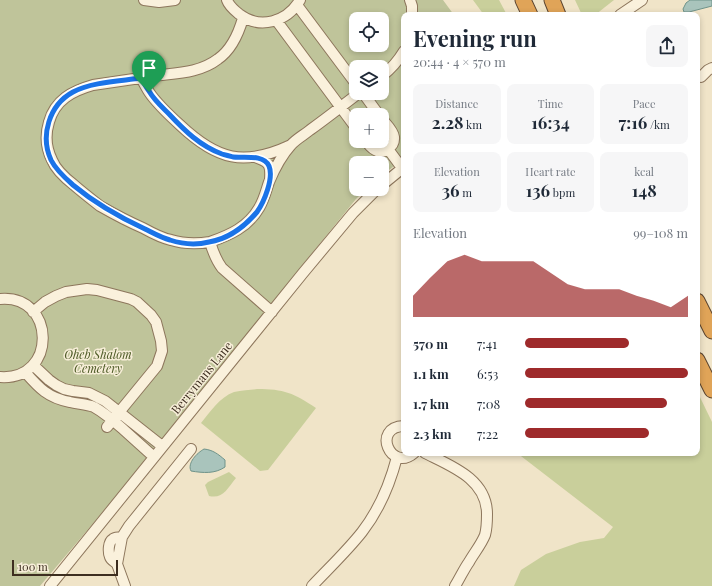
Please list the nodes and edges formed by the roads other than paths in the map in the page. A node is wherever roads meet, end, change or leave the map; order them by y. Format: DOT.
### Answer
graph roads {
  1 [pos="144,0"];
  2 [pos="175,0"];
  3 [pos="226,0"];
  4 [pos="410,0"];
  5 [pos="523,0"];
  6 [pos="552,0"];
  7 [pos="642,0"];
  8 [pos="299,3"];
  9 [pos="412,12"];
  10 [pos="529,12"];
  11 [pos="557,12"];
  12 [pos="624,12"];
  13 [pos="244,18"];
  14 [pos="276,20"];
  15 [pos="401,56"];
  16 [pos="712,68"];
  17 [pos="389,70"];
  18 [pos="349,74"];
  19 [pos="701,77"];
  20 [pos="141,78"];
  21 [pos="350,100"];
  22 [pos="340,107"];
  23 [pos="349,119"];
  24 [pos="389,129"];
  25 [pos="292,145"];
  26 [pos="372,148"];
  27 [pos="388,149"];
  28 [pos="255,157"];
  29 [pos="401,165"];
  30 [pos="401,170"];
  31 [pos="389,179"];
  32 [pos="270,181"];
  33 [pos="370,196"];
  34 [pos="210,242"];
  35 [pos="0,299"];
  36 [pos="700,307"];
  37 [pos="33,312"];
  38 [pos="272,312"];
  39 [pos="712,331"];
  40 [pos="33,365"];
  41 [pos="700,366"];
  42 [pos="25,372"];
  43 [pos="0,378"];
  44 [pos="712,390"];
  45 [pos="120,412"];
  46 [pos="110,424"];
  47 [pos="401,427"];
  48 [pos="162,446"];
  49 [pos="191,449"];
  50 [pos="154,456"];
  51 [pos="410,456"];
  52 [pos="431,456"];
  53 [pos="397,457"];
  54 [pos="50,586"];
  55 [pos="125,586"];
  56 [pos="312,586"];
  57 [pos="455,586"];
  1 -- 2 [label="street"];
  3 -- 13 [label="street"];
  4 -- 9 [label="street"];
  5 -- 10 [label="highway"];
  6 -- 11 [label="highway"];
  7 -- 12 [label="street"];
  8 -- 14 [label="street"];
  8 -- 18 [label="street"];
  13 -- 14 [label="street"];
  13 -- 20 [label="street"];
  14 -- 22 [label="street"];
  15 -- 17 [label="street"];
  16 -- 19 [label="street"];
  20 -- 28 [label="street"];
  20 -- 34 [label="street"];
  21 -- 22 [label="street"];
  22 -- 23 [label="street"];
  22 -- 25 [label="street"];
  24 -- 27 [label="street"];
  25 -- 28 [label="street"];
  25 -- 32 [label="street"];
  26 -- 27 [label="street"];
  27 -- 29 [label="street"];
  28 -- 32 [label="street"];
  30 -- 31 [label="street"];
  32 -- 34 [label="street"];
  33 -- 38 [label="street, Berrymans Lane"];
  34 -- 38 [label="street"];
  35 -- 37 [label="street"];
  36 -- 39 [label="highway"];
  37 -- 40 [label="street"];
  37 -- 45 [label="street"];
  38 -- 48 [label="street, Berrymans Lane"];
  40 -- 42 [label="street"];
  40 -- 45 [label="street"];
  41 -- 44 [label="highway"];
  42 -- 43 [label="street"];
  42 -- 46 [label="street"];
  45 -- 46 [label="street"];
  45 -- 48 [label="street"];
  46 -- 50 [label="street"];
  47 -- 53 [label="street"];
  48 -- 50 [label="street, Berrymans Lane"];
  49 -- 55 [label="street"];
  50 -- 54 [label="street, Berrymans Lane"];
  51 -- 53 [label="street"];
  52 -- 57 [label="street"];
  53 -- 56 [label="street"];
}
